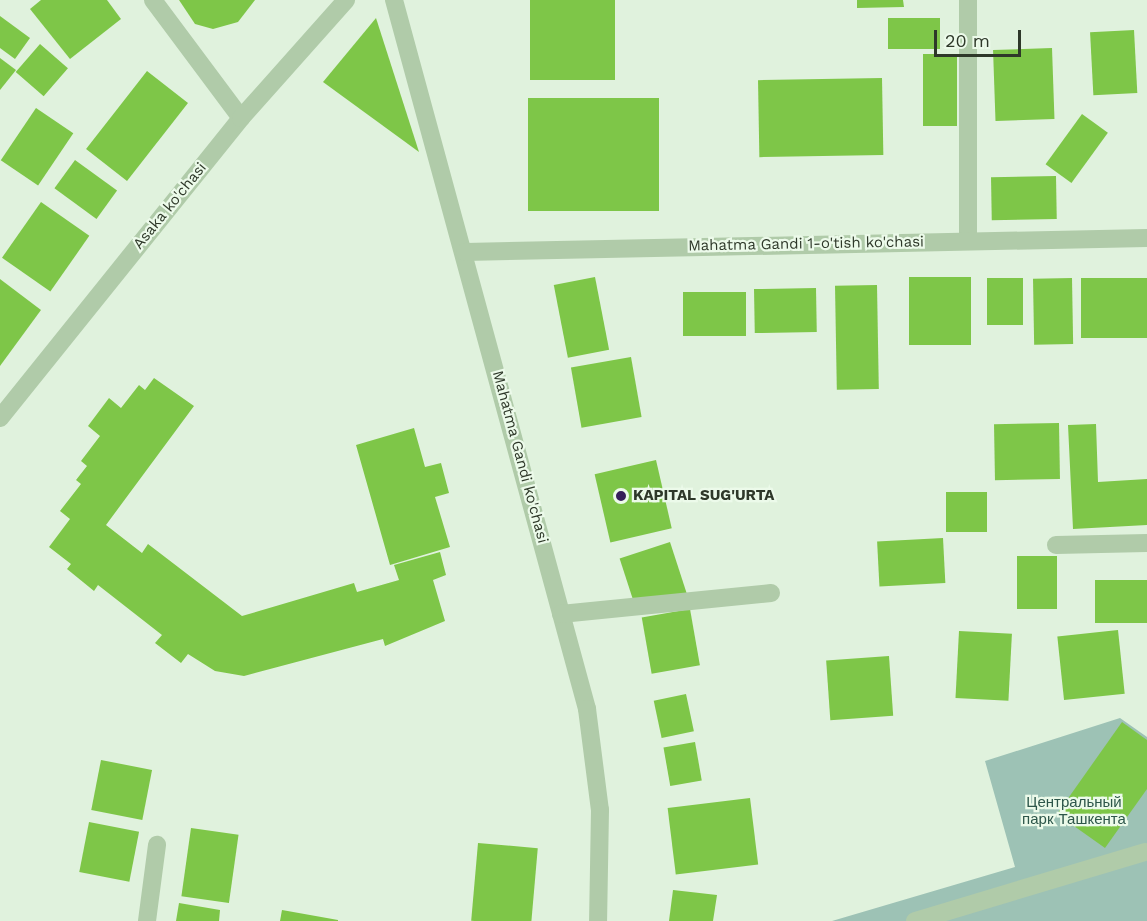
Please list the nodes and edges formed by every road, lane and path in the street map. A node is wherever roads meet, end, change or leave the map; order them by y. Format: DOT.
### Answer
graph roads {
  1 [pos="153,0"];
  2 [pos="346,0"];
  3 [pos="394,0"];
  4 [pos="968,0"];
  5 [pos="241,118"];
  6 [pos="1147,237"];
  7 [pos="969,240"];
  8 [pos="465,252"];
  9 [pos="0,418"];
  10 [pos="1147,543"];
  11 [pos="1056,544"];
  12 [pos="771,593"];
  13 [pos="561,614"];
  14 [pos="157,845"];
  15 [pos="1145,852"];
  16 [pos="147,921"];
  17 [pos="598,921"];
  18 [pos="915,921"];
  1 -- 5 [label="street"];
  2 -- 5 [label="street, Asaka ko'chasi"];
  3 -- 8 [label="street, Mahatma Gandi ko'chasi"];
  4 -- 7 [label="street"];
  5 -- 9 [label="street, Asaka ko'chasi"];
  6 -- 7 [label="street, Mahatma Gandi 1-o'tish ko'chasi"];
  7 -- 8 [label="street, Mahatma Gandi 1-o'tish ko'chasi"];
  8 -- 13 [label="street, Mahatma Gandi ko'chasi"];
  10 -- 11 [label="street"];
  12 -- 13 [label="street"];
  13 -- 17 [label="street, Mahatma Gandi ko'chasi"];
  14 -- 16 [label="street"];
  15 -- 18 [label="street"];
}
